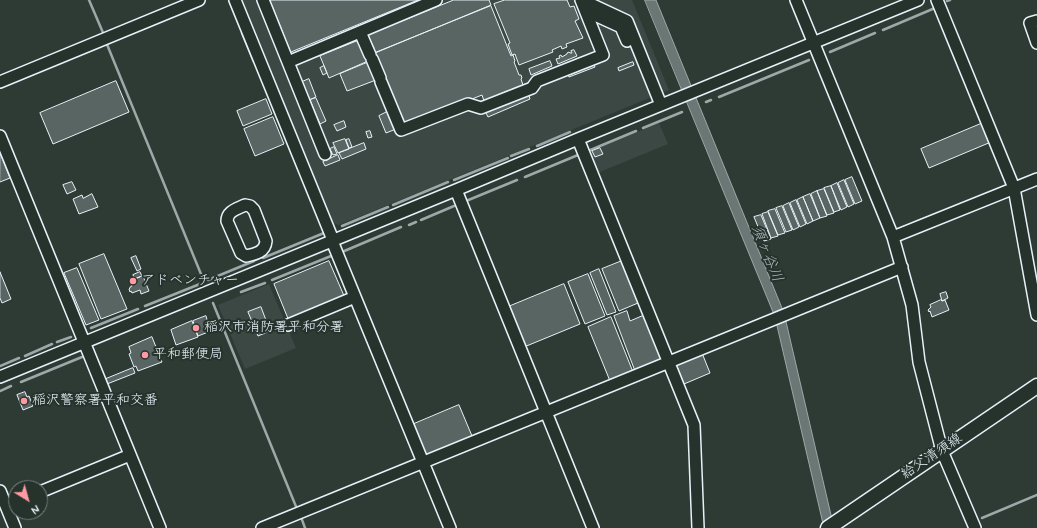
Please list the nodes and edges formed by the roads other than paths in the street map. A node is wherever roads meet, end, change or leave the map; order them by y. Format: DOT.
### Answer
graph roads {
  1 [pos="199,0"];
  2 [pos="235,0"];
  3 [pos="263,0"];
  4 [pos="436,0"];
  5 [pos="582,0"];
  6 [pos="796,0"];
  7 [pos="918,0"];
  8 [pos="937,0"];
  9 [pos="586,11"];
  10 [pos="1037,21"];
  11 [pos="360,32"];
  12 [pos="814,43"];
  13 [pos="1037,43"];
  14 [pos="288,62"];
  15 [pos="0,82"];
  16 [pos="658,106"];
  17 [pos="0,136"];
  18 [pos="578,139"];
  19 [pos="325,154"];
  20 [pos="1037,179"];
  21 [pos="1014,188"];
  22 [pos="456,190"];
  23 [pos="893,237"];
  24 [pos="333,240"];
  25 [pos="256,254"];
  26 [pos="902,266"];
  27 [pos="262,270"];
  28 [pos="355,297"];
  29 [pos="1037,315"];
  30 [pos="288,326"];
  31 [pos="84,343"];
  32 [pos="669,362"];
  33 [pos="0,377"];
  34 [pos="1037,386"];
  35 [pos="546,412"];
  36 [pos="942,451"];
  37 [pos="130,455"];
  38 [pos="423,462"];
  39 [pos="48,489"];
  40 [pos="0,491"];
  41 [pos="7,505"];
  42 [pos="831,526"];
  43 [pos="15,528"];
  44 [pos="160,528"];
  45 [pos="262,528"];
  46 [pos="450,528"];
  47 [pos="593,528"];
  48 [pos="698,528"];
  49 [pos="975,528"];
  1 -- 15 [label="street"];
  2 -- 24 [label="street"];
  3 -- 14 [label="street"];
  4 -- 11 [label="street"];
  5 -- 9 [label="street"];
  5 -- 16 [label="street"];
  6 -- 12 [label="street"];
  7 -- 12 [label="street"];
  8 -- 21 [label="street"];
  9 -- 11 [label="street"];
  9 -- 16 [label="street"];
  10 -- 13 [label="street"];
  11 -- 14 [label="street"];
  12 -- 16 [label="street"];
  12 -- 23 [label="street"];
  14 -- 19 [label="street"];
  16 -- 18 [label="street"];
  17 -- 31 [label="street"];
  18 -- 22 [label="street"];
  18 -- 32 [label="street"];
  20 -- 21 [label="street"];
  21 -- 23 [label="street"];
  21 -- 29 [label="street"];
  22 -- 24 [label="street"];
  22 -- 35 [label="street"];
  23 -- 26 [label="street"];
  24 -- 27 [label="street"];
  24 -- 28 [label="street"];
  25 -- 25 [label="street"];
  25 -- 27 [label="street"];
  26 -- 32 [label="street"];
  26 -- 36 [label="street"];
  27 -- 31 [label="street"];
  28 -- 30 [label="street"];
  28 -- 38 [label="street"];
  31 -- 33 [label="street"];
  31 -- 37 [label="street"];
  32 -- 35 [label="street"];
  32 -- 48 [label="street"];
  34 -- 36 [label="main road, 給父清須線"];
  35 -- 38 [label="street"];
  35 -- 47 [label="street"];
  36 -- 42 [label="main road, 給父清須線"];
  36 -- 49 [label="street"];
  37 -- 39 [label="street"];
  37 -- 44 [label="street"];
  38 -- 45 [label="street"];
  38 -- 46 [label="street"];
  40 -- 41 [label="street"];
  41 -- 43 [label="street"];
}
